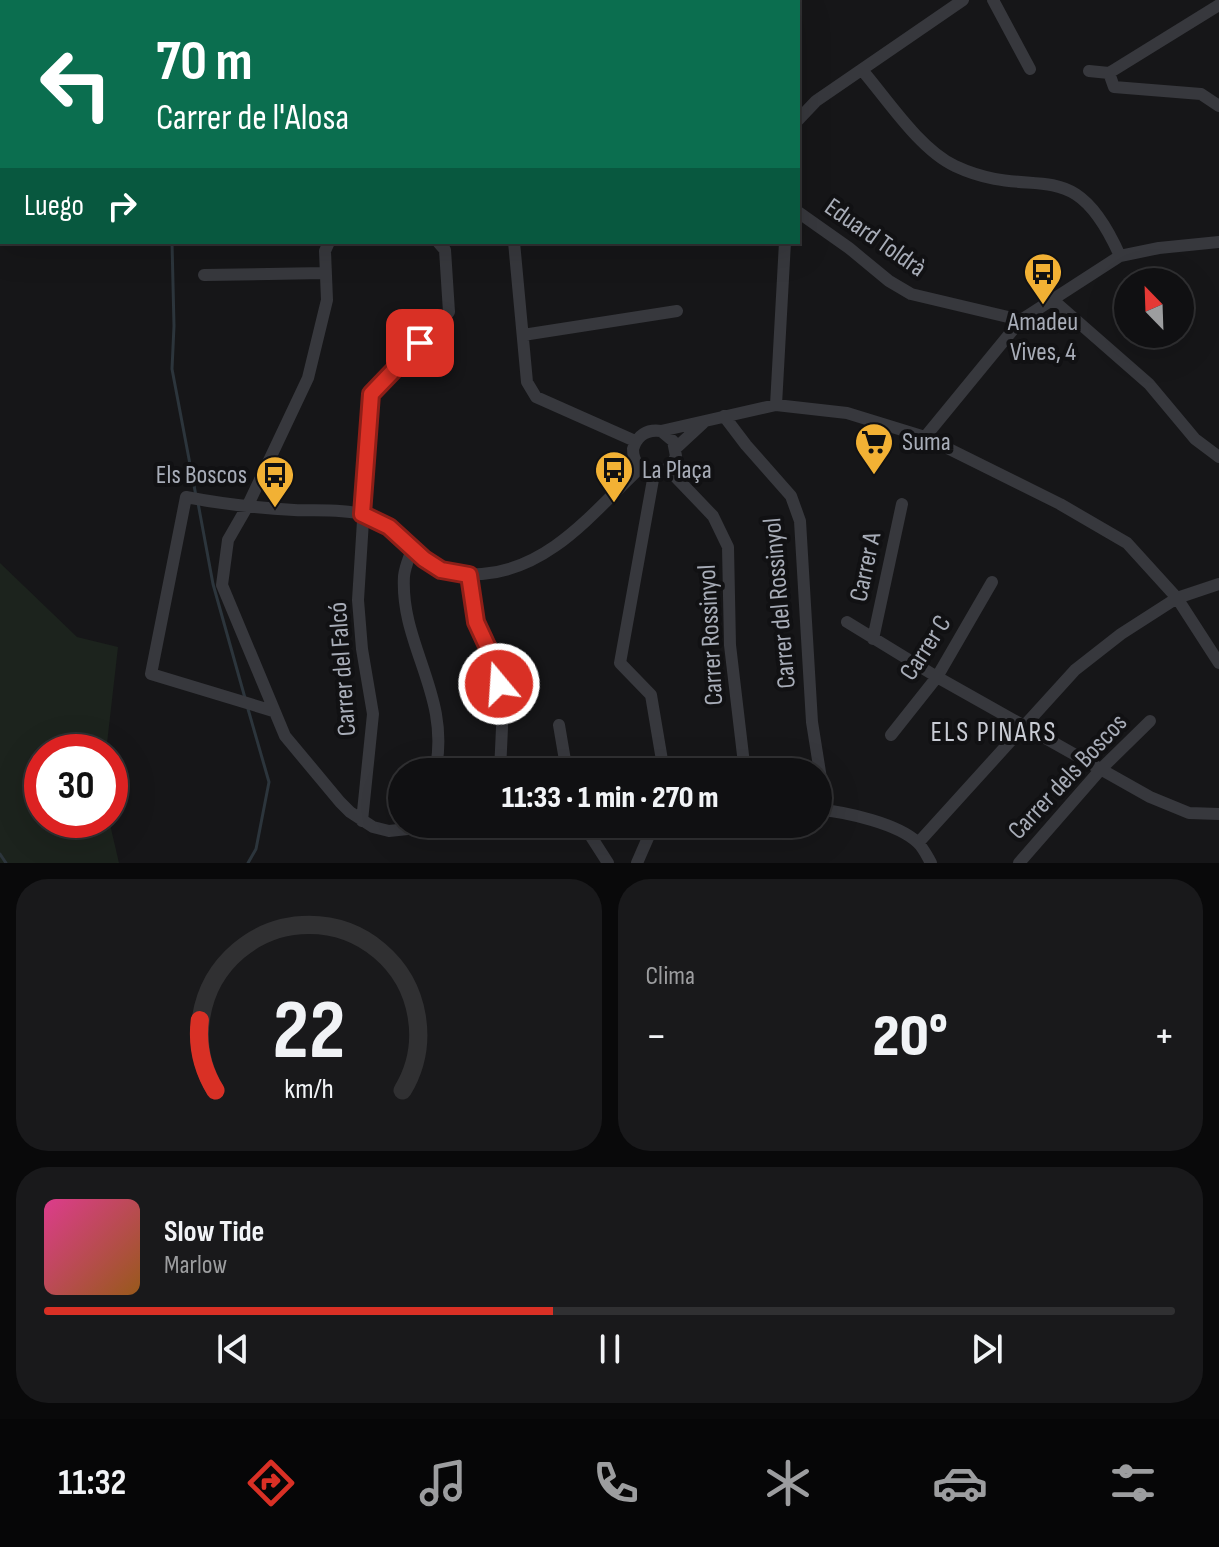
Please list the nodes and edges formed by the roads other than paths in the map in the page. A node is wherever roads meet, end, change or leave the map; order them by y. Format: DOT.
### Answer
graph roads {
  1 [pos="963,0"];
  2 [pos="993,0"];
  3 [pos="1219,5"];
  4 [pos="1030,69"];
  5 [pos="862,70"];
  6 [pos="1089,71"];
  7 [pos="1109,73"];
  8 [pos="1219,106"];
  9 [pos="800,118"];
  10 [pos="800,213"];
  11 [pos="1219,242"];
  12 [pos="328,244"];
  13 [pos="440,244"];
  14 [pos="514,244"];
  15 [pos="785,244"];
  16 [pos="1120,256"];
  17 [pos="325,273"];
  18 [pos="204,275"];
  19 [pos="1053,300"];
  20 [pos="677,311"];
  21 [pos="1021,320"];
  22 [pos="523,335"];
  23 [pos="776,405"];
  24 [pos="724,416"];
  25 [pos="703,423"];
  26 [pos="661,431"];
  27 [pos="925,437"];
  28 [pos="635,441"];
  29 [pos="676,448"];
  30 [pos="1219,457"];
  31 [pos="640,468"];
  32 [pos="668,469"];
  33 [pos="654,474"];
  34 [pos="902,504"];
  35 [pos="247,507"];
  36 [pos="362,514"];
  37 [pos="413,546"];
  38 [pos="469,575"];
  39 [pos="992,582"];
  40 [pos="1219,584"];
  41 [pos="1177,598"];
  42 [pos="847,622"];
  43 [pos="873,639"];
  44 [pos="1219,663"];
  45 [pos="937,677"];
  46 [pos="273,711"];
  47 [pos="1150,721"];
  48 [pos="559,725"];
  49 [pos="1025,728"];
  50 [pos="891,735"];
  51 [pos="438,758"];
  52 [pos="501,758"];
  53 [pos="565,758"];
  54 [pos="662,758"];
  55 [pos="743,758"];
  56 [pos="816,758"];
  57 [pos="1101,769"];
  58 [pos="832,812"];
  59 [pos="1219,814"];
  60 [pos="362,821"];
  61 [pos="388,831"];
  62 [pos="592,838"];
  63 [pos="648,838"];
  64 [pos="919,842"];
  65 [pos="608,863"];
  66 [pos="637,863"];
  67 [pos="931,863"];
  68 [pos="1019,863"];
  1 -- 5 [label="street"];
  2 -- 4 [label="street"];
  3 -- 7 [label="street"];
  5 -- 9 [label="street"];
  5 -- 16 [label="street"];
  6 -- 7 [label="street"];
  7 -- 8 [label="street"];
  10 -- 21 [label="street, Eduard Toldrà"];
  11 -- 16 [label="street"];
  12 -- 17 [label="street"];
  13 -- 36 [label="street, Carrer del Falcó"];
  14 -- 22 [label="street"];
  15 -- 23 [label="street"];
  16 -- 19 [label="street"];
  17 -- 18 [label="street"];
  17 -- 35 [label="street"];
  19 -- 21 [label="street"];
  19 -- 30 [label="street"];
  20 -- 22 [label="street"];
  21 -- 27 [label="street"];
  22 -- 28 [label="street"];
  23 -- 24 [label="street"];
  23 -- 27 [label="street"];
  24 -- 25 [label="street"];
  24 -- 56 [label="street, Carrer del Rossinyol"];
  25 -- 26 [label="street"];
  25 -- 29 [label="street"];
  26 -- 28 [label="street"];
  26 -- 29 [label="street"];
  27 -- 41 [label="street"];
  28 -- 31 [label="street"];
  29 -- 32 [label="street"];
  31 -- 33 [label="street"];
  31 -- 38 [label="street"];
  32 -- 33 [label="street"];
  32 -- 55 [label="street, Carrer Rossinyol"];
  33 -- 54 [label="street"];
  34 -- 43 [label="street, Carrer A"];
  35 -- 36 [label="street"];
  35 -- 46 [label="street"];
  35 -- 46 [label="street"];
  36 -- 37 [label="street"];
  36 -- 60 [label="street, Carrer del Falcó"];
  37 -- 38 [label="street"];
  37 -- 51 [label="street"];
  38 -- 52 [label="street"];
  39 -- 45 [label="street, Carrer C"];
  40 -- 41 [label="street"];
  41 -- 44 [label="street"];
  41 -- 49 [label="street"];
  42 -- 43 [label="street"];
  43 -- 45 [label="street"];
  45 -- 49 [label="street"];
  45 -- 50 [label="street, Carrer C"];
  46 -- 60 [label="street"];
  47 -- 57 [label="street, Carrer dels Boscos"];
  48 -- 53 [label="street"];
  49 -- 57 [label="street"];
  49 -- 64 [label="street"];
  57 -- 59 [label="street"];
  57 -- 68 [label="street, Carrer dels Boscos"];
  58 -- 64 [label="street"];
  60 -- 61 [label="street"];
  62 -- 65 [label="street"];
  63 -- 66 [label="street"];
  64 -- 67 [label="street"];
}
